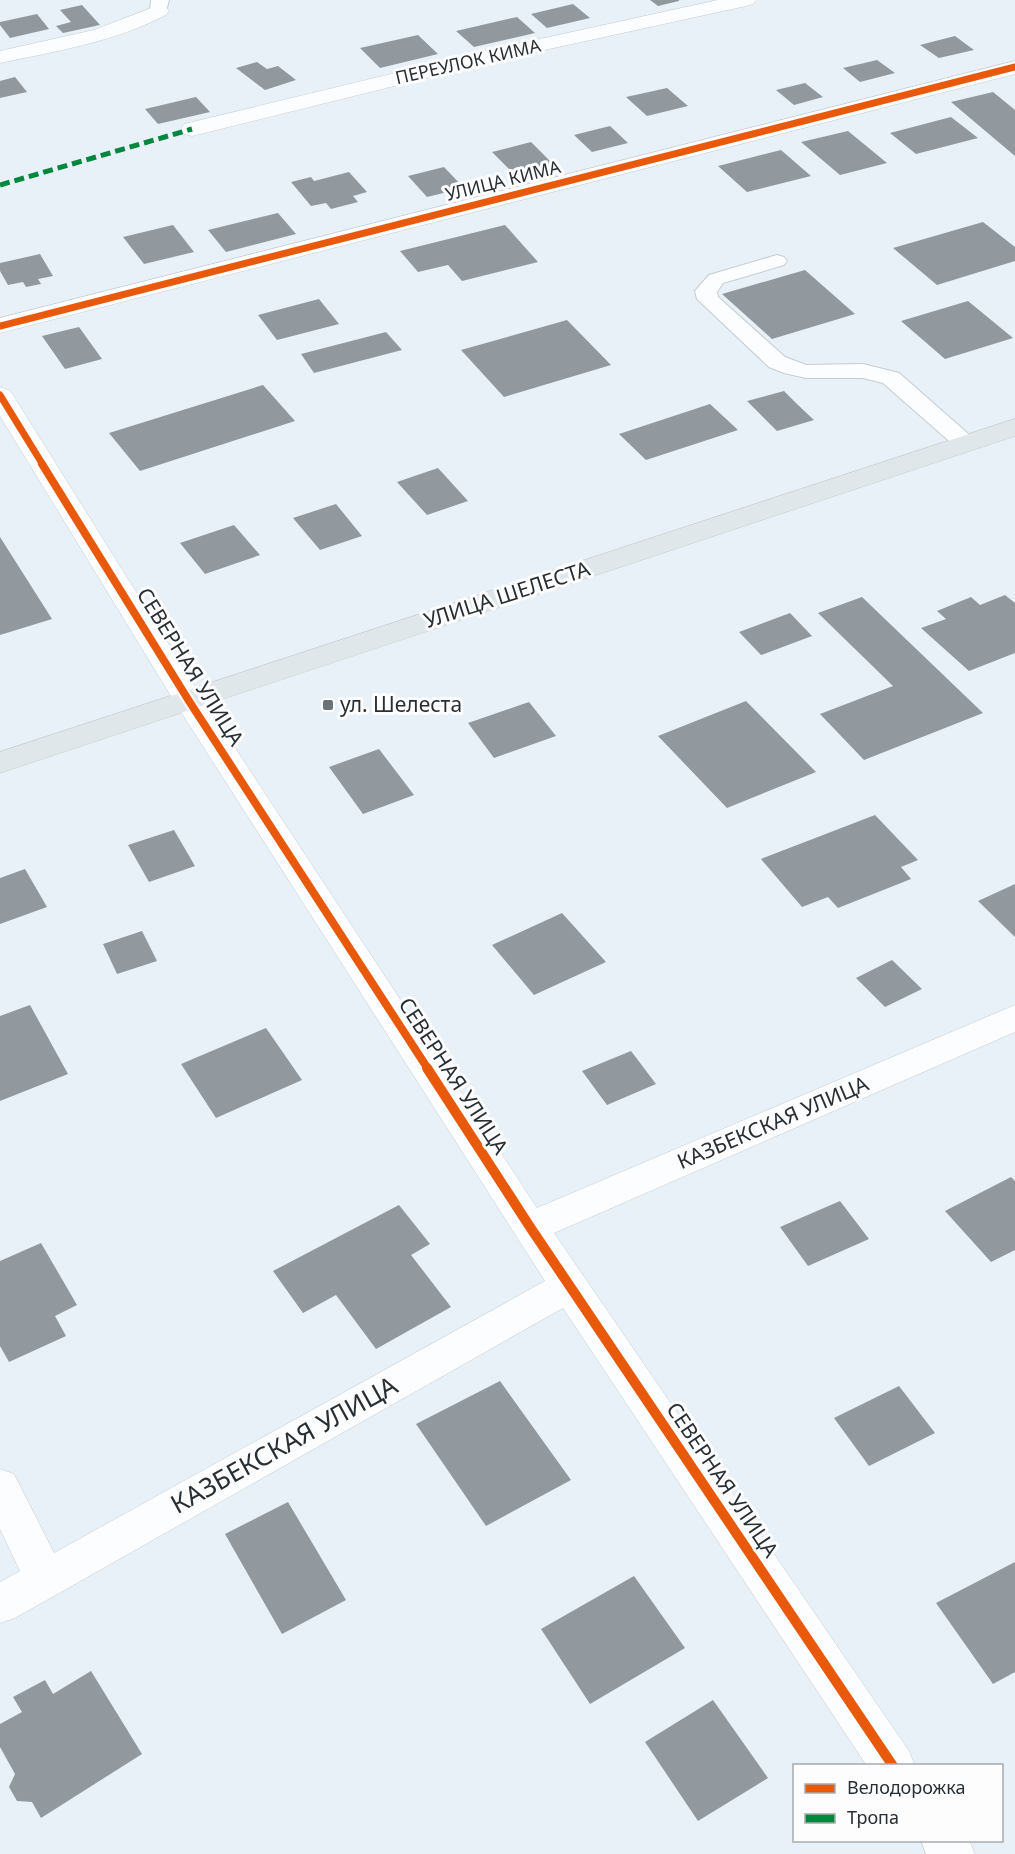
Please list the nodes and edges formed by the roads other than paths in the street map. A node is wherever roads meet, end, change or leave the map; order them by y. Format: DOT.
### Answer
graph roads {
  1 [pos="746,0"];
  2 [pos="160,5"];
  3 [pos="0,57"];
  4 [pos="1015,67"];
  5 [pos="192,129"];
  6 [pos="777,261"];
  7 [pos="0,326"];
  8 [pos="0,395"];
  9 [pos="1015,427"];
  10 [pos="965,443"];
  11 [pos="189,701"];
  12 [pos="0,764"];
  13 [pos="1015,1018"];
  14 [pos="530,1227"];
  15 [pos="569,1286"];
  16 [pos="0,1487"];
  17 [pos="45,1578"];
  18 [pos="0,1604"];
  19 [pos="892,1764"];
  1 -- 5 [label="street, ПЕРЕУЛОК КИМА"];
  2 -- 3 [label="street"];
  4 -- 7 [label="street, УЛИЦА КИМА"];
  6 -- 10 [label="lane"];
  8 -- 11 [label="street, СЕВЕРНАЯ УЛИЦА"];
  9 -- 10 [label="main road, УЛИЦА ШЕЛЕСТА"];
  10 -- 11 [label="main road, УЛИЦА ШЕЛЕСТА"];
  11 -- 12 [label="main road, УЛИЦА ШЕЛЕСТА"];
  11 -- 14 [label="street, СЕВЕРНАЯ УЛИЦА"];
  13 -- 14 [label="street, КАЗБЕКСКАЯ УЛИЦА"];
  14 -- 15 [label="street, СЕВЕРНАЯ УЛИЦА"];
  15 -- 17 [label="street, КАЗБЕКСКАЯ УЛИЦА"];
  15 -- 19 [label="street, СЕВЕРНАЯ УЛИЦА"];
  16 -- 17 [label="street"];
  17 -- 18 [label="street, КАЗБЕКСКАЯ УЛИЦА"];
}
